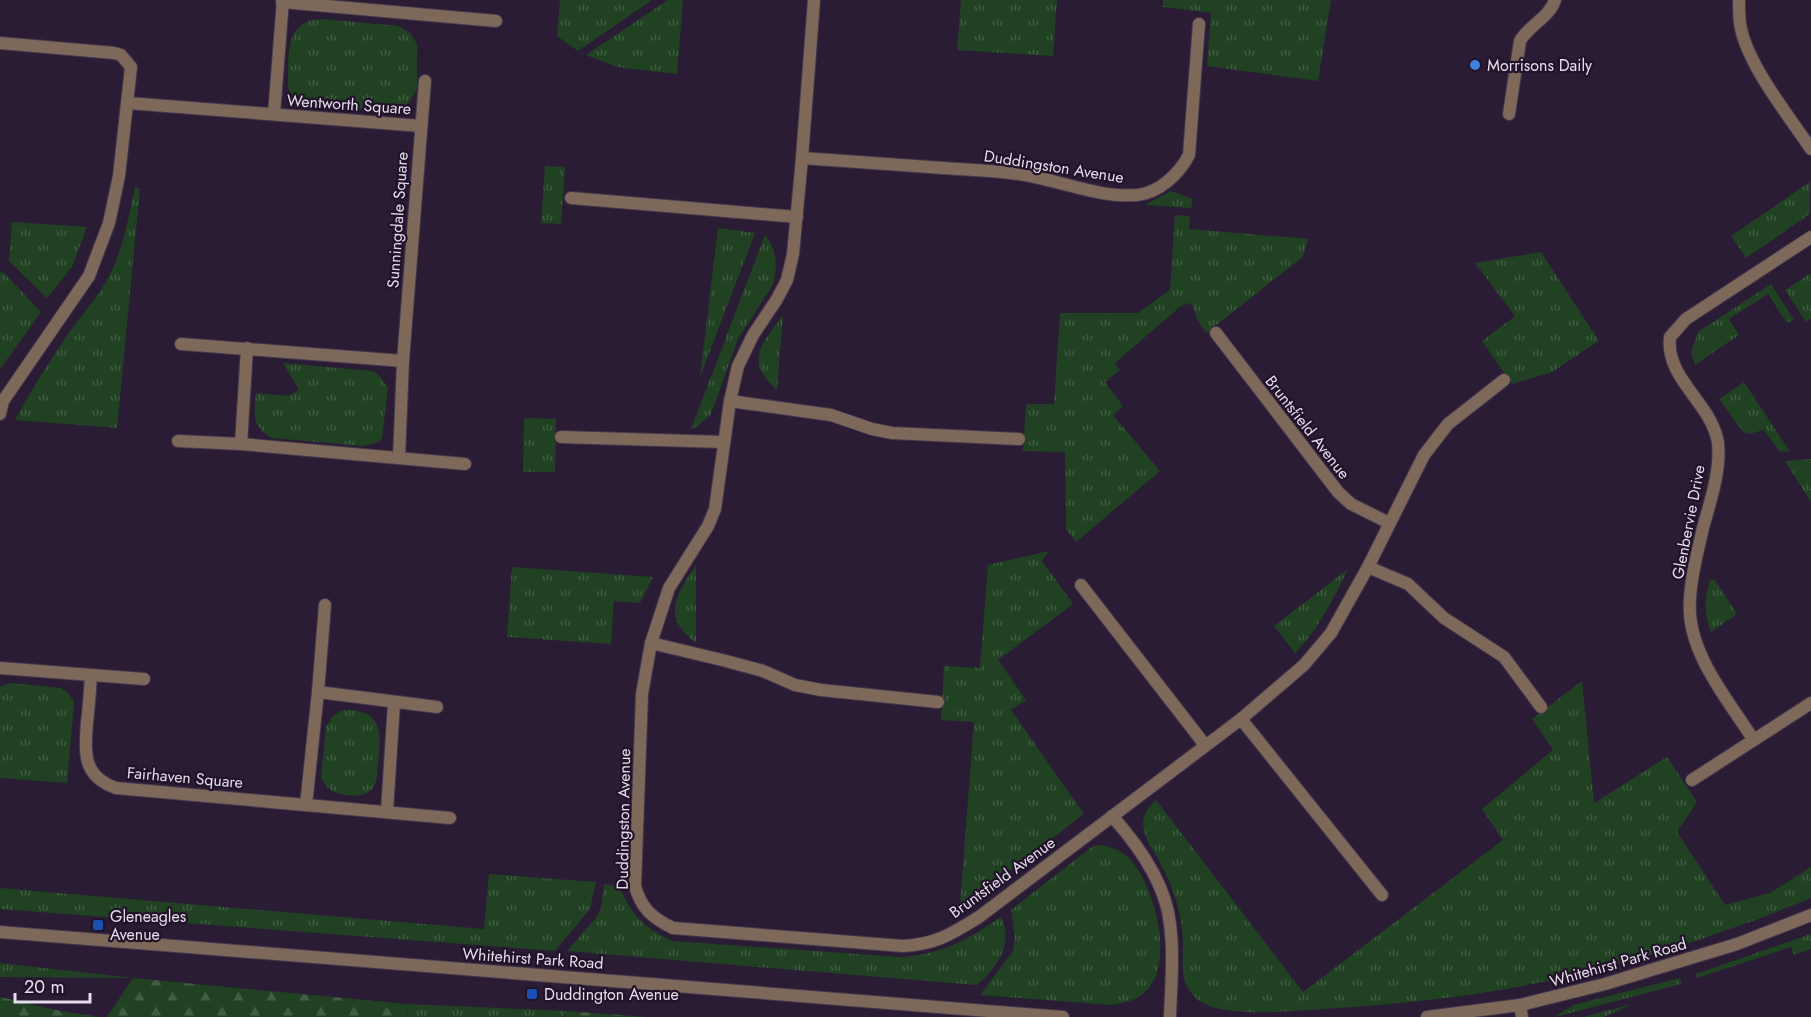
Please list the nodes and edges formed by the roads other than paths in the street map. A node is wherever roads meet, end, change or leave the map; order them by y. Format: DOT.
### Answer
graph roads {
  1 [pos="814,0"];
  2 [pos="1555,0"];
  3 [pos="1739,0"];
  4 [pos="282,1"];
  5 [pos="496,21"];
  6 [pos="1199,24"];
  7 [pos="0,43"];
  8 [pos="425,81"];
  9 [pos="128,103"];
  10 [pos="274,114"];
  11 [pos="1509,114"];
  12 [pos="421,126"];
  13 [pos="1811,149"];
  14 [pos="802,158"];
  15 [pos="571,198"];
  16 [pos="797,217"];
  17 [pos="1811,237"];
  18 [pos="1216,333"];
  19 [pos="181,344"];
  20 [pos="247,348"];
  21 [pos="403,361"];
  22 [pos="1504,380"];
  23 [pos="730,401"];
  24 [pos="0,414"];
  25 [pos="561,437"];
  26 [pos="1019,439"];
  27 [pos="178,441"];
  28 [pos="723,442"];
  29 [pos="241,444"];
  30 [pos="399,457"];
  31 [pos="465,464"];
  32 [pos="1389,523"];
  33 [pos="1368,567"];
  34 [pos="1081,585"];
  35 [pos="325,605"];
  36 [pos="651,643"];
  37 [pos="0,668"];
  38 [pos="91,675"];
  39 [pos="144,679"];
  40 [pos="318,692"];
  41 [pos="938,702"];
  42 [pos="394,703"];
  43 [pos="1811,703"];
  44 [pos="437,707"];
  45 [pos="1541,707"];
  46 [pos="1241,719"];
  47 [pos="1753,739"];
  48 [pos="1205,745"];
  49 [pos="1692,780"];
  50 [pos="306,805"];
  51 [pos="387,812"];
  52 [pos="1112,816"];
  53 [pos="450,818"];
  54 [pos="1382,895"];
  55 [pos="1811,915"];
  56 [pos="0,932"];
  57 [pos="903,946"];
  58 [pos="1521,1011"];
  59 [pos="1063,1017"];
  60 [pos="1170,1017"];
  61 [pos="1427,1017"];
  1 -- 14 [label="street, Duddingston Avenue"];
  2 -- 11 [label="street"];
  3 -- 13 [label="street"];
  4 -- 5 [label="street, Wentworth Square"];
  4 -- 10 [label="street, Wentworth Square"];
  6 -- 14 [label="street, Duddingston Avenue"];
  7 -- 9 [label="street"];
  8 -- 12 [label="street, Sunningdale Square"];
  9 -- 10 [label="street, Wentworth Square"];
  9 -- 24 [label="street"];
  10 -- 12 [label="street, Wentworth Square"];
  12 -- 21 [label="street, Sunningdale Square"];
  14 -- 16 [label="street, Duddingston Avenue"];
  15 -- 16 [label="street"];
  16 -- 23 [label="street, Duddingston Avenue"];
  17 -- 47 [label="street, Glenbervie Drive"];
  18 -- 32 [label="street, Bruntsfield Avenue"];
  19 -- 20 [label="street"];
  20 -- 21 [label="street"];
  20 -- 29 [label="street"];
  21 -- 30 [label="street, Sunningdale Square"];
  22 -- 32 [label="street, Bruntsfield Avenue"];
  23 -- 26 [label="street"];
  23 -- 28 [label="street, Duddingston Avenue"];
  25 -- 28 [label="street"];
  27 -- 29 [label="street"];
  28 -- 36 [label="street, Duddingston Avenue"];
  29 -- 30 [label="street"];
  30 -- 31 [label="street"];
  32 -- 33 [label="street, Bruntsfield Avenue"];
  33 -- 45 [label="street"];
  33 -- 46 [label="street, Bruntsfield Avenue"];
  34 -- 48 [label="street"];
  35 -- 40 [label="street"];
  36 -- 41 [label="street"];
  36 -- 57 [label="street, Duddingston Avenue"];
  37 -- 38 [label="street"];
  38 -- 39 [label="street"];
  38 -- 50 [label="street, Fairhaven Square"];
  40 -- 42 [label="street"];
  40 -- 50 [label="street"];
  42 -- 44 [label="street"];
  42 -- 51 [label="street"];
  43 -- 47 [label="street"];
  46 -- 48 [label="street, Bruntsfield Avenue"];
  46 -- 54 [label="street"];
  47 -- 49 [label="street"];
  48 -- 52 [label="street, Bruntsfield Avenue"];
  50 -- 51 [label="street, Fairhaven Square"];
  51 -- 53 [label="street, Fairhaven Square"];
  52 -- 57 [label="street, Bruntsfield Avenue"];
  52 -- 60 [label="street"];
  55 -- 58 [label="street, Whitehirst Park Road"];
  56 -- 59 [label="street, Whitehirst Park Road"];
  58 -- 61 [label="street, Whitehirst Park Road"];
}
